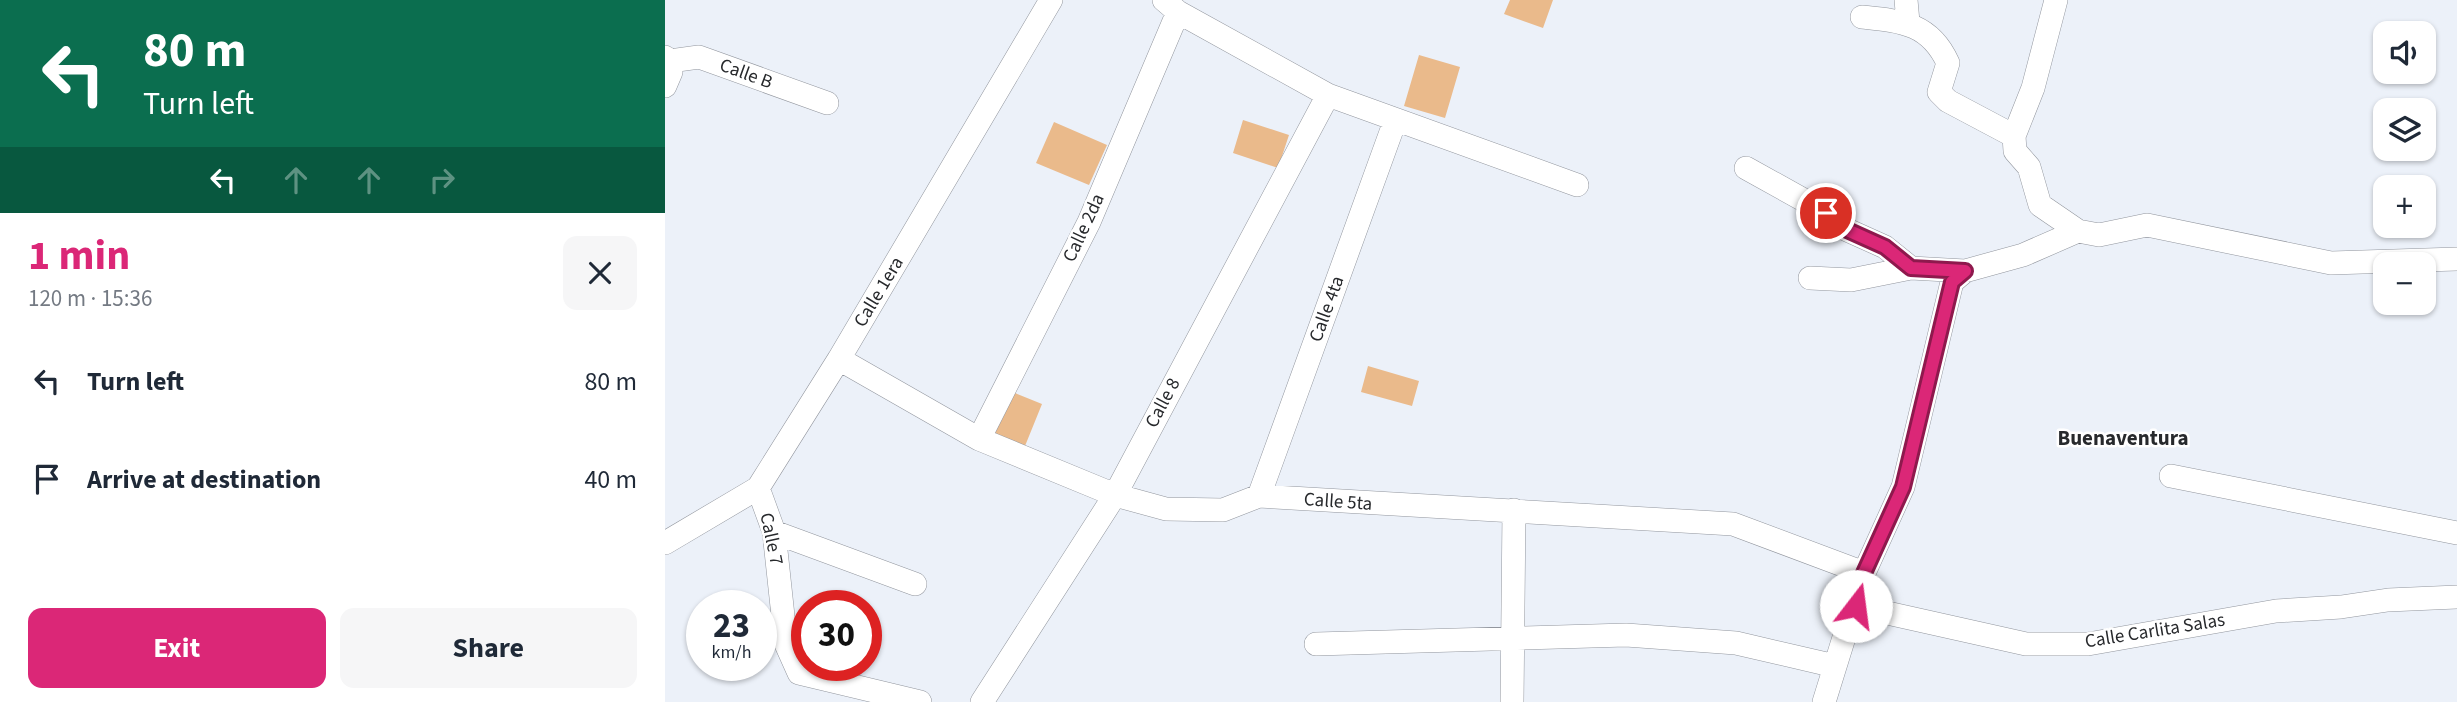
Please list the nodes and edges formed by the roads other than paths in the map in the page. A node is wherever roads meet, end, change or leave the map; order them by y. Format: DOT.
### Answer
graph roads {
  1 [pos="1051,0"];
  2 [pos="2056,0"];
  3 [pos="1171,6"];
  4 [pos="1907,11"];
  5 [pos="1862,17"];
  6 [pos="667,59"];
  7 [pos="665,86"];
  8 [pos="1328,95"];
  9 [pos="827,103"];
  10 [pos="1395,121"];
  11 [pos="2014,136"];
  12 [pos="1746,168"];
  13 [pos="1577,185"];
  14 [pos="2078,231"];
  15 [pos="2457,259"];
  16 [pos="1911,268"];
  17 [pos="1965,271"];
  18 [pos="1810,278"];
  19 [pos="839,359"];
  20 [pos="979,439"];
  21 [pos="2171,476"];
  22 [pos="758,488"];
  23 [pos="1115,495"];
  24 [pos="1259,496"];
  25 [pos="1514,510"];
  26 [pos="774,532"];
  27 [pos="2457,533"];
  28 [pos="665,543"];
  29 [pos="1864,573"];
  30 [pos="915,584"];
  31 [pos="2457,597"];
  32 [pos="1856,606"];
  33 [pos="1515,639"];
  34 [pos="1316,644"];
  35 [pos="1835,666"];
  36 [pos="1828,701"];
  37 [pos="920,702"];
  38 [pos="982,702"];
  39 [pos="1512,702"];
  1 -- 19 [label="street, Calle 1era"];
  2 -- 11 [label="street"];
  3 -- 8 [label="street"];
  3 -- 20 [label="street, Calle 2da"];
  4 -- 5 [label="street"];
  4 -- 11 [label="street"];
  6 -- 7 [label="street"];
  6 -- 9 [label="street, Calle B"];
  8 -- 10 [label="street"];
  8 -- 23 [label="street, Calle 8"];
  10 -- 13 [label="street"];
  10 -- 24 [label="street, Calle 4ta"];
  11 -- 14 [label="street"];
  12 -- 16 [label="street"];
  14 -- 15 [label="street"];
  14 -- 17 [label="street"];
  16 -- 17 [label="street"];
  16 -- 18 [label="street"];
  17 -- 29 [label="street"];
  19 -- 20 [label="street, Calle 5ta"];
  19 -- 22 [label="street, Calle 1era"];
  20 -- 23 [label="street, Calle 5ta"];
  21 -- 27 [label="street"];
  22 -- 26 [label="street, Calle 7"];
  22 -- 28 [label="street, Calle 1era"];
  23 -- 24 [label="street, Calle 5ta"];
  23 -- 38 [label="street, Calle 8"];
  24 -- 25 [label="street, Calle 5ta"];
  25 -- 29 [label="street, Calle 5ta"];
  25 -- 33 [label="street"];
  26 -- 30 [label="street"];
  26 -- 37 [label="street, Calle 7"];
  29 -- 32 [label="street"];
  31 -- 32 [label="street, Calle Carlita Salas"];
  32 -- 35 [label="street"];
  33 -- 34 [label="street"];
  33 -- 35 [label="street"];
  33 -- 39 [label="street"];
  35 -- 36 [label="street"];
}
